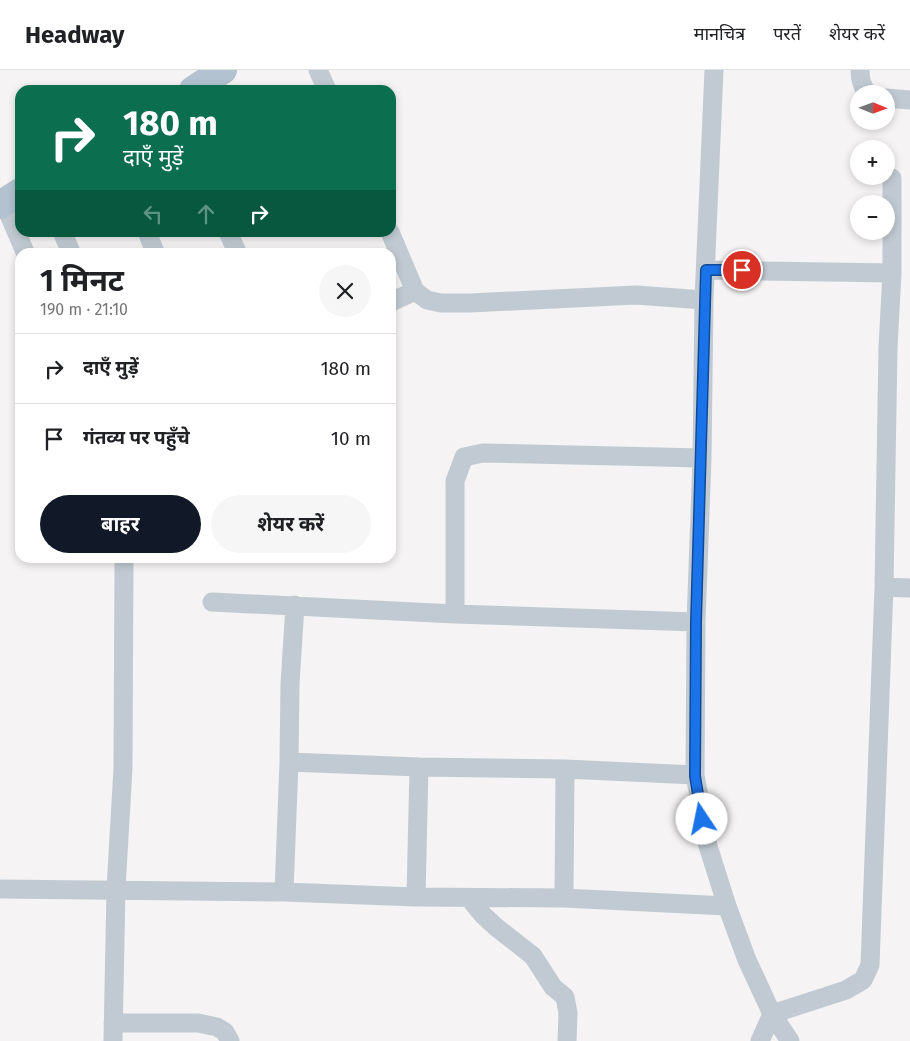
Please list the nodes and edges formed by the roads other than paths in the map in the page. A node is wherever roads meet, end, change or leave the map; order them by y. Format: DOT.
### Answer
graph roads {
  1 [pos="223,70"];
  2 [pos="318,70"];
  3 [pos="714,70"];
  4 [pos="860,70"];
  5 [pos="200,85"];
  6 [pos="324,85"];
  7 [pos="863,85"];
  8 [pos="895,99"];
  9 [pos="910,100"];
  10 [pos="892,185"];
  11 [pos="8,200"];
  12 [pos="15,221"];
  13 [pos="392,237"];
  14 [pos="706,270"];
  15 [pos="892,273"];
  16 [pos="416,291"];
  17 [pos="396,300"];
  18 [pos="704,300"];
  19 [pos="702,458"];
  20 [pos="124,563"];
  21 [pos="884,587"];
  22 [pos="910,588"];
  23 [pos="212,602"];
  24 [pos="295,605"];
  25 [pos="454,614"];
  26 [pos="696,622"];
  27 [pos="289,762"];
  28 [pos="419,767"];
  29 [pos="565,769"];
  30 [pos="695,776"];
  31 [pos="0,889"];
  32 [pos="116,889"];
  33 [pos="284,892"];
  34 [pos="416,897"];
  35 [pos="469,898"];
  36 [pos="564,898"];
  37 [pos="727,906"];
  38 [pos="772,1014"];
  39 [pos="113,1032"];
  40 [pos="230,1041"];
  41 [pos="567,1041"];
  42 [pos="760,1041"];
  43 [pos="790,1041"];
  1 -- 5 [label="main road"];
  2 -- 6 [label="street"];
  3 -- 14 [label="street"];
  4 -- 7 [label="street"];
  8 -- 9 [label="street"];
  10 -- 15 [label="street"];
  11 -- 12 [label="street"];
  13 -- 16 [label="street"];
  14 -- 15 [label="street"];
  14 -- 18 [label="street"];
  15 -- 21 [label="street"];
  16 -- 17 [label="street"];
  16 -- 18 [label="street"];
  18 -- 19 [label="street"];
  19 -- 25 [label="street"];
  19 -- 26 [label="street"];
  20 -- 32 [label="street"];
  21 -- 22 [label="street"];
  21 -- 38 [label="street"];
  23 -- 24 [label="street"];
  24 -- 25 [label="street"];
  24 -- 27 [label="street"];
  25 -- 26 [label="street"];
  26 -- 30 [label="street"];
  27 -- 28 [label="street"];
  27 -- 33 [label="street"];
  28 -- 29 [label="street"];
  28 -- 34 [label="street"];
  29 -- 30 [label="street"];
  29 -- 36 [label="street"];
  30 -- 37 [label="street"];
  31 -- 32 [label="street"];
  32 -- 33 [label="street"];
  32 -- 39 [label="street"];
  33 -- 34 [label="street"];
  34 -- 35 [label="street"];
  35 -- 36 [label="street"];
  35 -- 41 [label="street"];
  36 -- 37 [label="street"];
  37 -- 38 [label="street"];
  38 -- 42 [label="street"];
  38 -- 43 [label="street"];
  39 -- 40 [label="street"];
}
